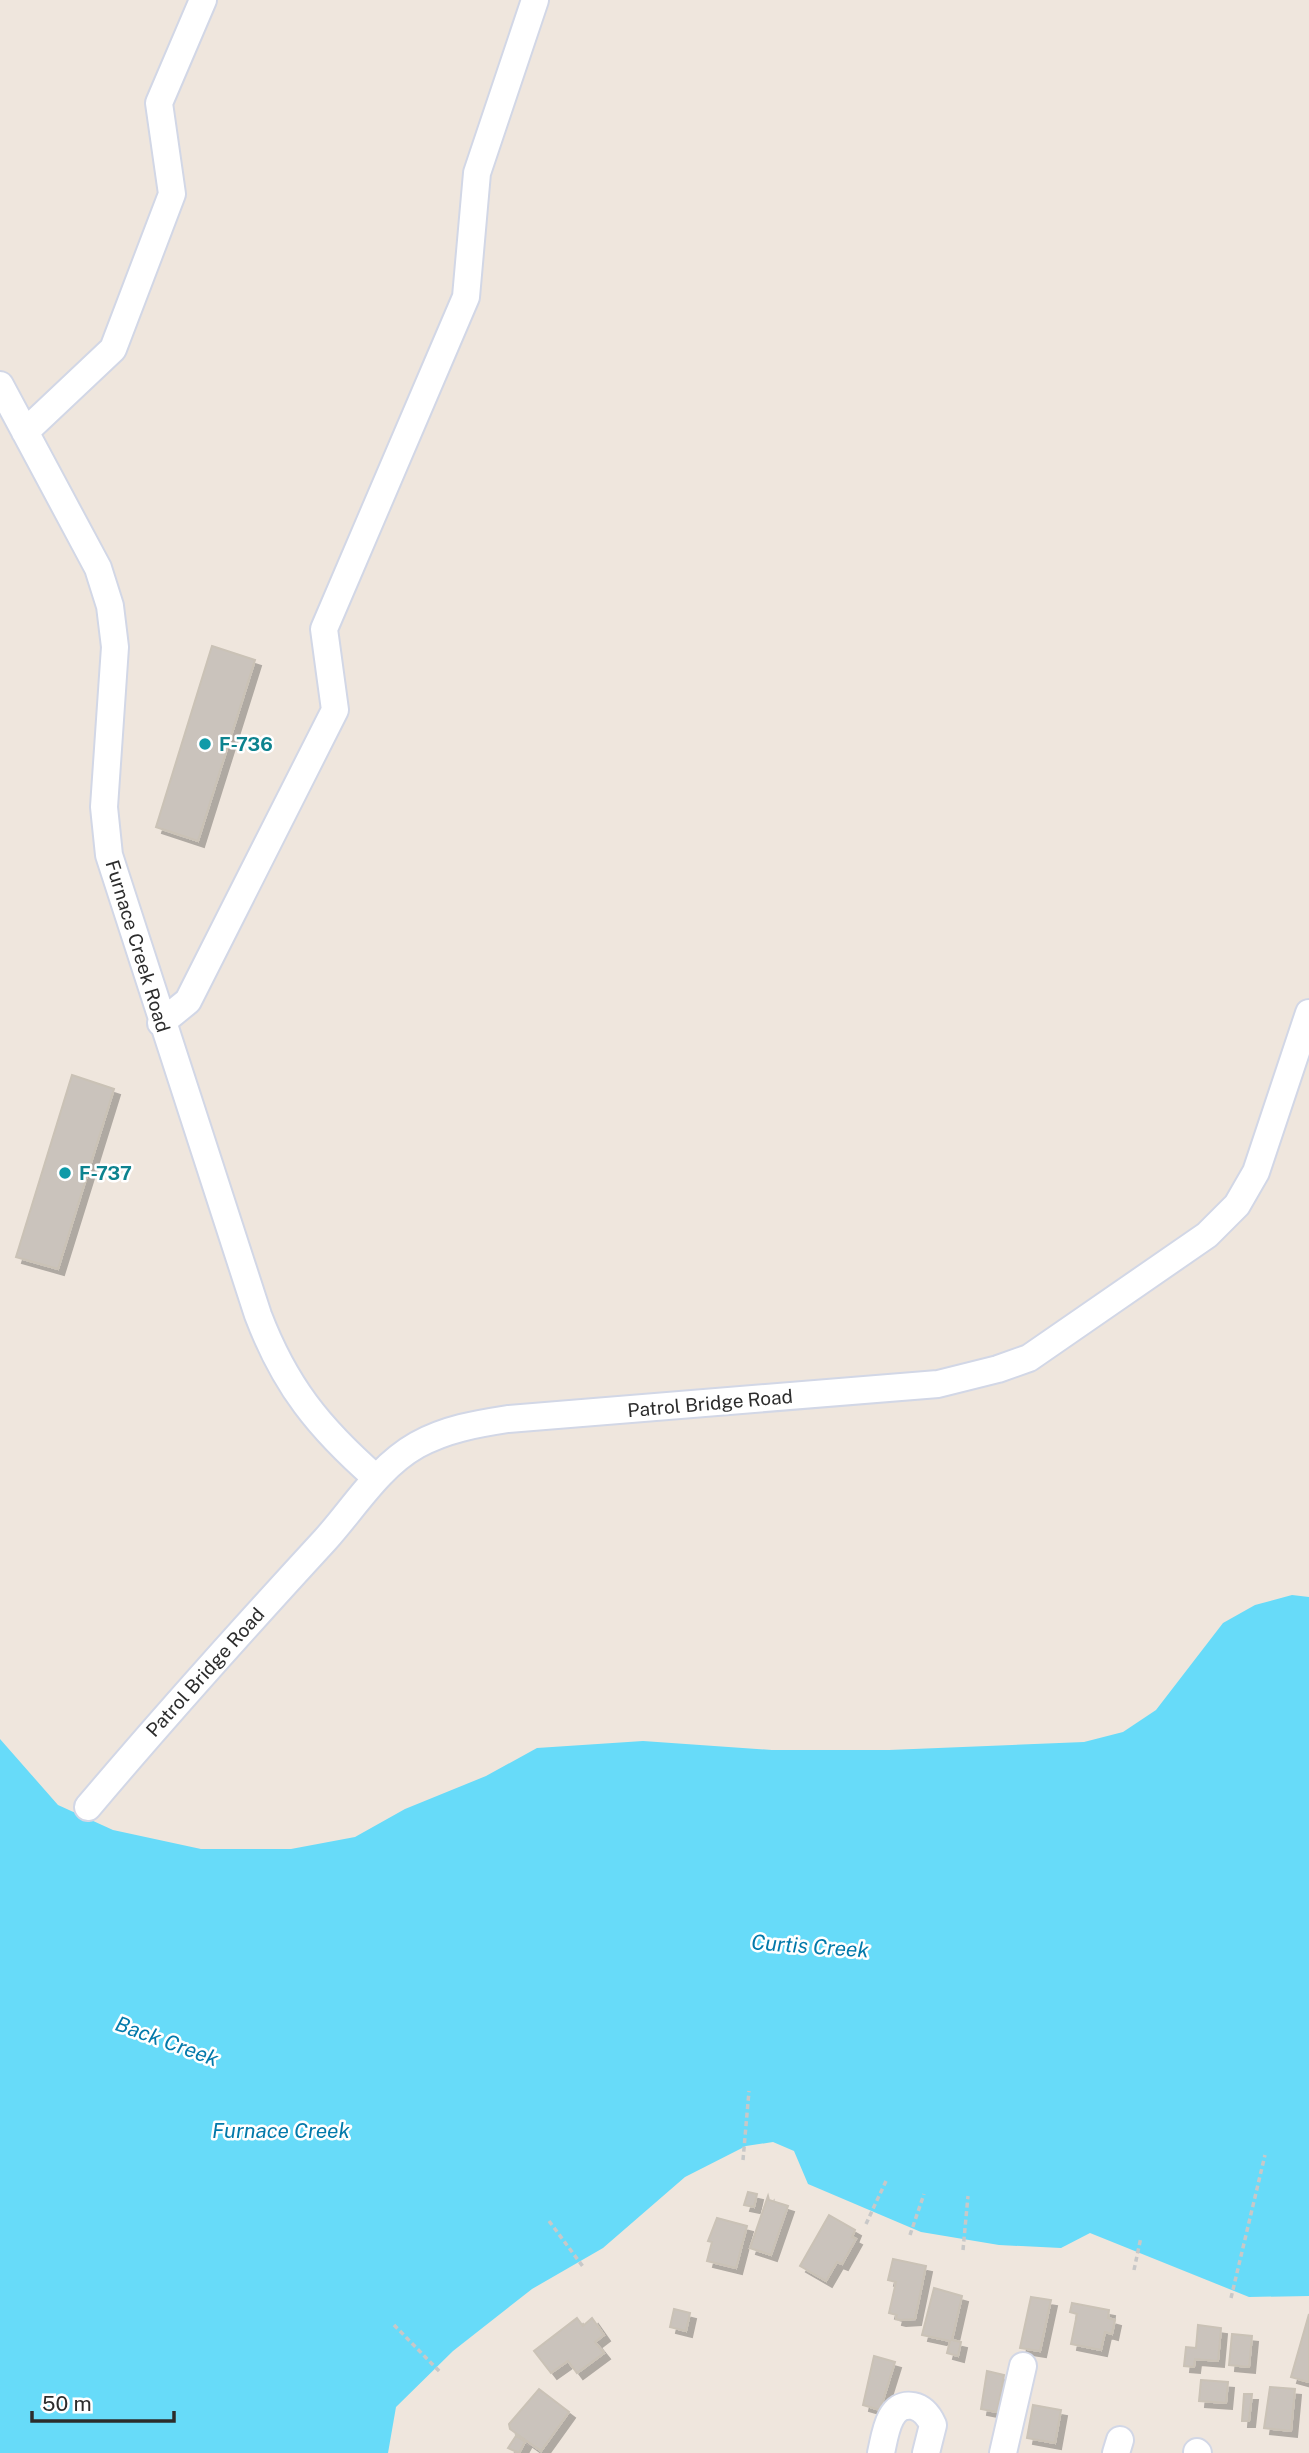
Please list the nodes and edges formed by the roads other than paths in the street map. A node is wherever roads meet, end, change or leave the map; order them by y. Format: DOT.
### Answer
graph roads {
  1 [pos="203,0"];
  2 [pos="535,0"];
  3 [pos="0,385"];
  4 [pos="25,432"];
  5 [pos="1309,1013"];
  6 [pos="161,1023"];
  7 [pos="376,1478"];
  8 [pos="88,1807"];
  9 [pos="1023,2366"];
  10 [pos="881,2453"];
  11 [pos="926,2453"];
  12 [pos="1003,2453"];
  1 -- 4 [label="lane"];
  2 -- 6 [label="lane"];
  3 -- 4 [label="lane, Furnace Creek Road"];
  4 -- 6 [label="lane, Furnace Creek Road"];
  5 -- 7 [label="lane, Patrol Bridge Road"];
  6 -- 7 [label="lane, Furnace Creek Road"];
  7 -- 8 [label="lane, Patrol Bridge Road"];
  9 -- 12 [label="lane"];
  10 -- 11 [label="lane"];
}
